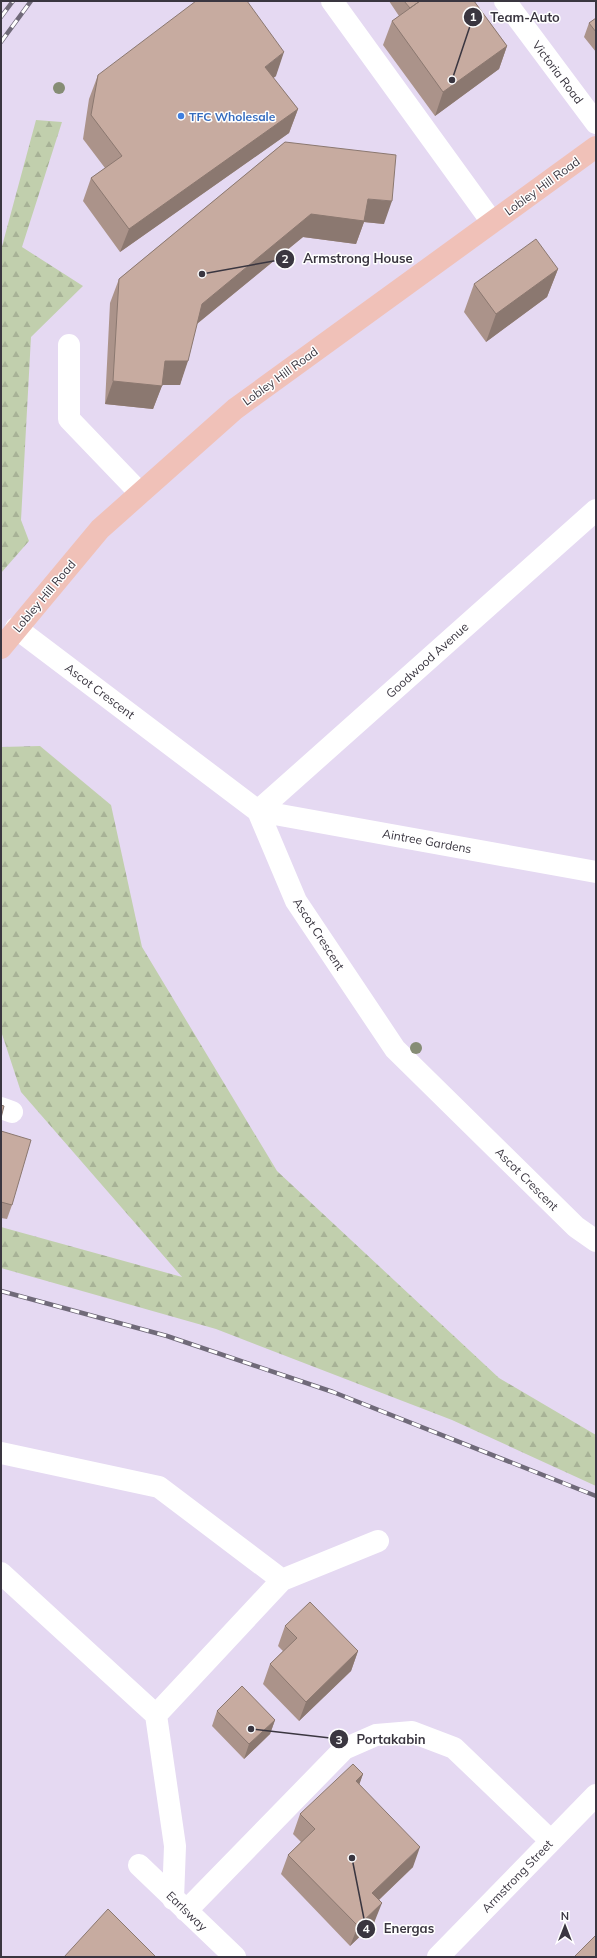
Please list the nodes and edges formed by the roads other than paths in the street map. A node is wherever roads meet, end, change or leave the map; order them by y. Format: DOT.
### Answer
graph roads {
  1 [pos="332,1"];
  2 [pos="505,1"];
  3 [pos="596,123"];
  4 [pos="596,147"];
  5 [pos="492,222"];
  6 [pos="69,345"];
  7 [pos="140,494"];
  8 [pos="596,510"];
  9 [pos="16,628"];
  10 [pos="1,648"];
  11 [pos="258,811"];
  12 [pos="594,868"];
  13 [pos="596,1240"];
  14 [pos="1,1453"];
  15 [pos="378,1541"];
  16 [pos="1,1573"];
  17 [pos="282,1580"];
  18 [pos="156,1715"];
  19 [pos="596,1795"];
  20 [pos="551,1841"];
  21 [pos="139,1865"];
  22 [pos="180,1905"];
  23 [pos="235,1957"];
  24 [pos="438,1957"];
  1 -- 5 [label="street"];
  2 -- 3 [label="street, Victoria Road"];
  4 -- 5 [label="main road, Lobley Hill Road"];
  5 -- 7 [label="main road, Lobley Hill Road"];
  6 -- 7 [label="street"];
  7 -- 9 [label="main road, Lobley Hill Road"];
  8 -- 11 [label="street, Goodwood Avenue"];
  9 -- 10 [label="main road, Lobley Hill Road"];
  9 -- 11 [label="street, Ascot Crescent"];
  11 -- 12 [label="street, Aintree Gardens"];
  11 -- 13 [label="street, Ascot Crescent"];
  14 -- 17 [label="street"];
  15 -- 17 [label="street"];
  16 -- 18 [label="street"];
  17 -- 18 [label="street"];
  18 -- 22 [label="street"];
  19 -- 20 [label="street, Armstrong Street"];
  20 -- 22 [label="street"];
  20 -- 24 [label="street, Armstrong Street"];
  21 -- 22 [label="street, Earlsway"];
  22 -- 23 [label="street, Earlsway"];
}
